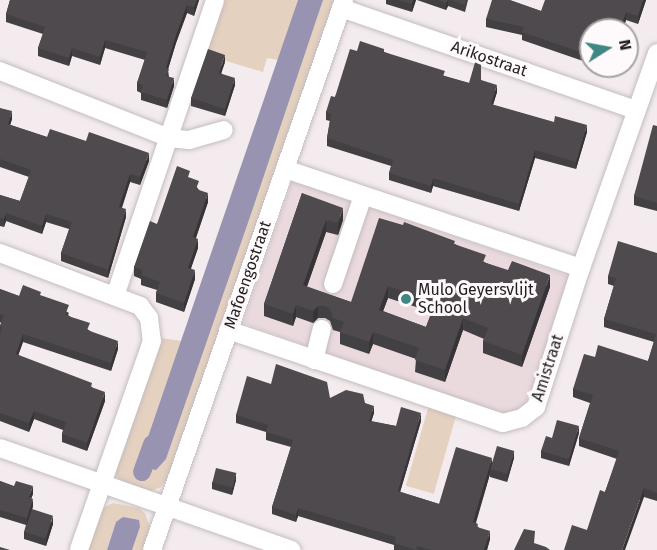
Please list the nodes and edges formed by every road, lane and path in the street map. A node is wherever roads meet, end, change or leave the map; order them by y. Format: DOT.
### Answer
graph roads {
  1 [pos="215,0"];
  2 [pos="343,4"];
  3 [pos="657,53"];
  4 [pos="0,71"];
  5 [pos="636,110"];
  6 [pos="224,130"];
  7 [pos="169,138"];
  8 [pos="285,170"];
  9 [pos="363,196"];
  10 [pos="0,253"];
  11 [pos="580,268"];
  12 [pos="333,284"];
  13 [pos="115,296"];
  14 [pos="322,329"];
  15 [pos="228,330"];
  16 [pos="314,360"];
  17 [pos="0,448"];
  18 [pos="101,483"];
  19 [pos="168,506"];
  20 [pos="79,550"];
  21 [pos="152,550"];
  22 [pos="292,550"];
  1 -- 7 [label="street"];
  2 -- 5 [label="street, Arikostraat"];
  2 -- 8 [label="street, Mafoengostraat"];
  3 -- 5 [label="street, Amistraat"];
  4 -- 7 [label="street"];
  5 -- 11 [label="street, Amistraat"];
  6 -- 7 [label="street"];
  7 -- 13 [label="street"];
  8 -- 9 [label="street"];
  8 -- 15 [label="street, Mafoengostraat"];
  9 -- 11 [label="street"];
  9 -- 12 [label="street"];
  10 -- 13 [label="street"];
  11 -- 16 [label="street, Amistraat"];
  13 -- 18 [label="street"];
  14 -- 16 [label="street"];
  15 -- 16 [label="street, Amistraat"];
  15 -- 19 [label="street, Mafoengostraat"];
  17 -- 18 [label="street"];
  18 -- 19 [label="street"];
  18 -- 20 [label="street"];
  19 -- 21 [label="street, Mafoengostraat"];
  19 -- 22 [label="street"];
}
